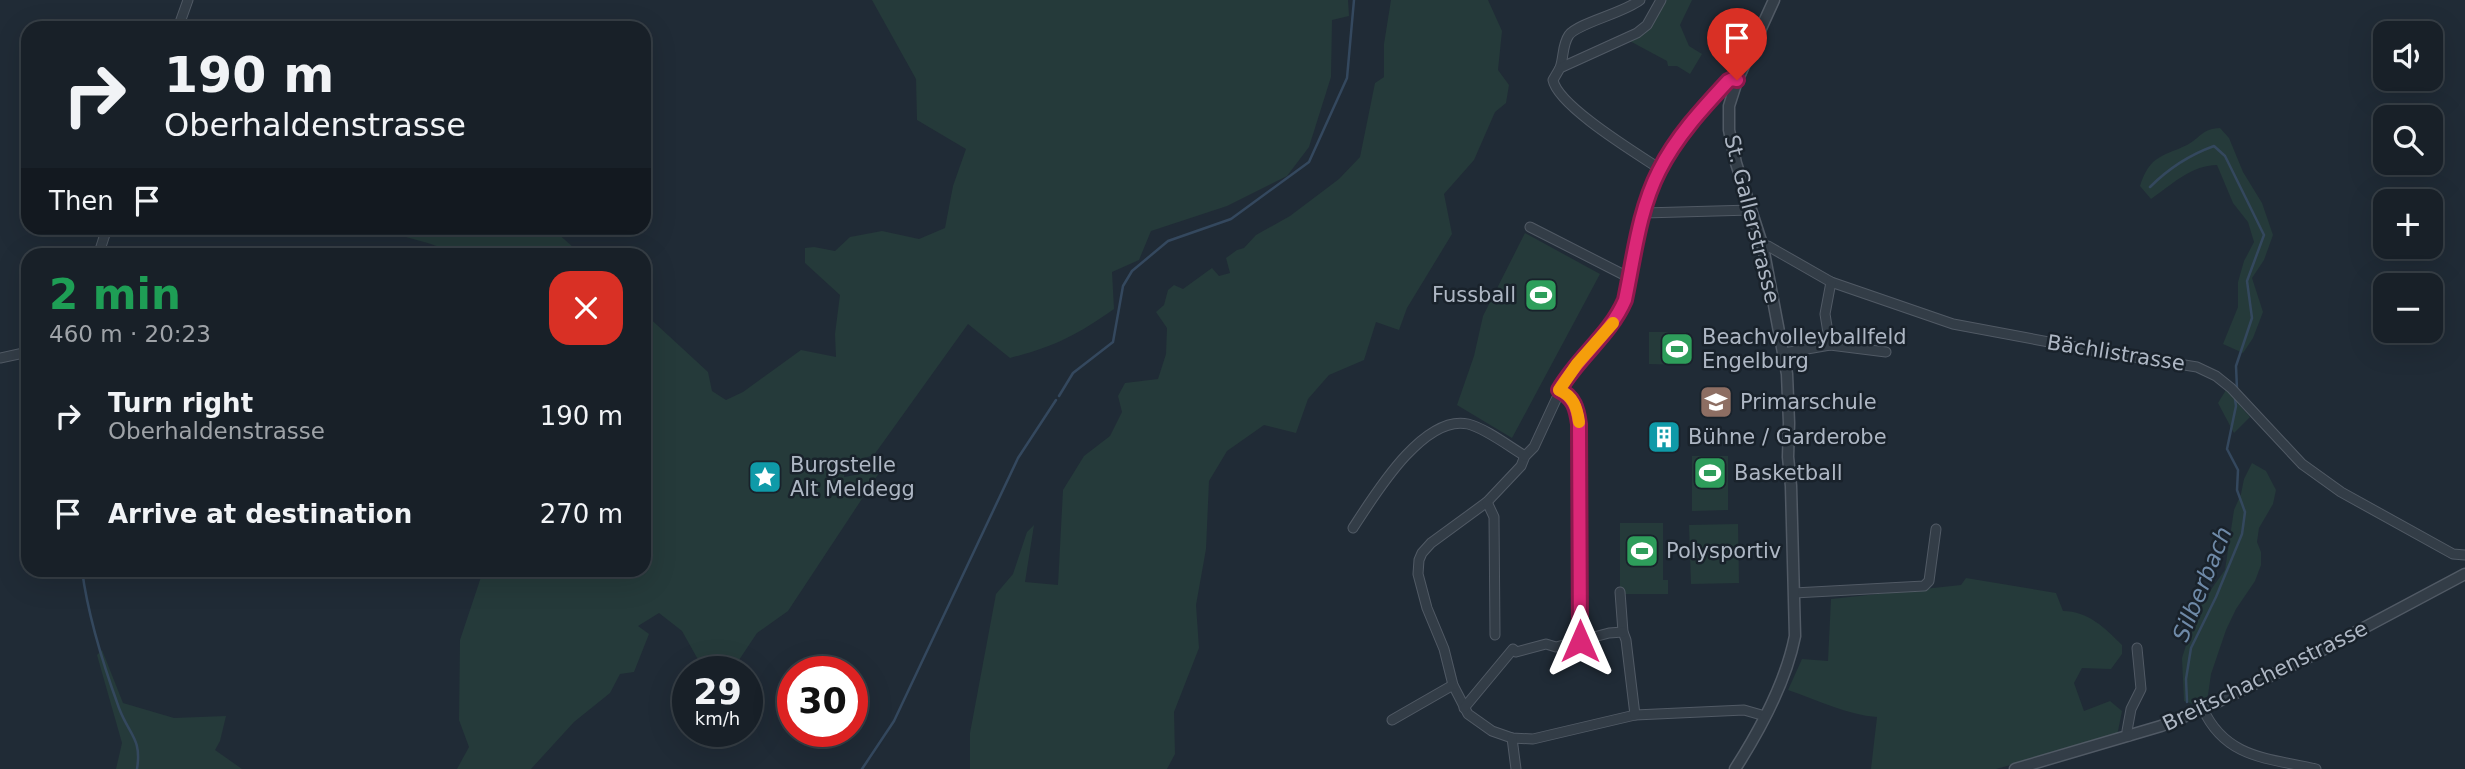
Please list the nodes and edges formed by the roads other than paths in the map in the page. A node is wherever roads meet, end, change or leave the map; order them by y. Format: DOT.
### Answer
graph roads {
  1 [pos="188,0"];
  2 [pos="1640,0"];
  3 [pos="1661,0"];
  4 [pos="1774,0"];
  5 [pos="180,21"];
  6 [pos="1560,68"];
  7 [pos="1737,80"];
  8 [pos="1660,169"];
  9 [pos="1751,210"];
  10 [pos="1644,213"];
  11 [pos="1530,228"];
  12 [pos="1763,247"];
  13 [pos="1630,278"];
  14 [pos="1831,282"];
  15 [pos="1830,345"];
  16 [pos="1886,352"];
  17 [pos="1784,353"];
  18 [pos="21,354"];
  19 [pos="0,358"];
  20 [pos="1559,390"];
  21 [pos="1525,456"];
  22 [pos="1488,502"];
  23 [pos="1353,527"];
  24 [pos="1936,529"];
  25 [pos="2465,555"];
  26 [pos="2465,574"];
  27 [pos="1620,592"];
  28 [pos="1794,593"];
  29 [pos="1623,632"];
  30 [pos="1495,635"];
  31 [pos="1580,641"];
  32 [pos="2137,648"];
  33 [pos="1453,685"];
  34 [pos="1464,708"];
  35 [pos="2203,709"];
  36 [pos="1635,715"];
  37 [pos="1765,716"];
  38 [pos="1392,720"];
  39 [pos="2129,736"];
  40 [pos="1512,738"];
  41 [pos="1516,769"];
  42 [pos="1735,769"];
  43 [pos="2015,769"];
  44 [pos="2316,769"];
  1 -- 5 [label="street"];
  2 -- 6 [label="street"];
  3 -- 6 [label="street"];
  4 -- 7 [label="street, St. Gallerstrasse"];
  6 -- 8 [label="street"];
  7 -- 8 [label="street"];
  7 -- 9 [label="street, St. Gallerstrasse"];
  8 -- 10 [label="street"];
  9 -- 10 [label="street"];
  9 -- 12 [label="street, St. Gallerstrasse"];
  10 -- 13 [label="street"];
  11 -- 13 [label="street"];
  12 -- 14 [label="street, Bächlistrasse"];
  12 -- 17 [label="street, St. Gallerstrasse"];
  13 -- 20 [label="street"];
  14 -- 15 [label="street"];
  14 -- 25 [label="street, Bächlistrasse"];
  15 -- 16 [label="street"];
  15 -- 17 [label="street"];
  17 -- 28 [label="street, St. Gallerstrasse"];
  18 -- 19 [label="street"];
  20 -- 21 [label="street"];
  20 -- 31 [label="street"];
  21 -- 22 [label="street"];
  21 -- 23 [label="street"];
  22 -- 30 [label="street"];
  22 -- 33 [label="street"];
  24 -- 28 [label="street"];
  26 -- 35 [label="street, Breitschachenstrasse"];
  27 -- 29 [label="street"];
  28 -- 37 [label="street, St. Gallerstrasse"];
  29 -- 31 [label="street"];
  29 -- 36 [label="street"];
  31 -- 34 [label="street"];
  32 -- 39 [label="street"];
  33 -- 34 [label="street"];
  33 -- 38 [label="street"];
  34 -- 40 [label="street"];
  35 -- 39 [label="street, Breitschachenstrasse"];
  35 -- 44 [label="street"];
  36 -- 37 [label="street"];
  36 -- 40 [label="street"];
  37 -- 42 [label="street, St. Gallerstrasse"];
  39 -- 43 [label="street, Breitschachenstrasse"];
  40 -- 41 [label="street"];
}
